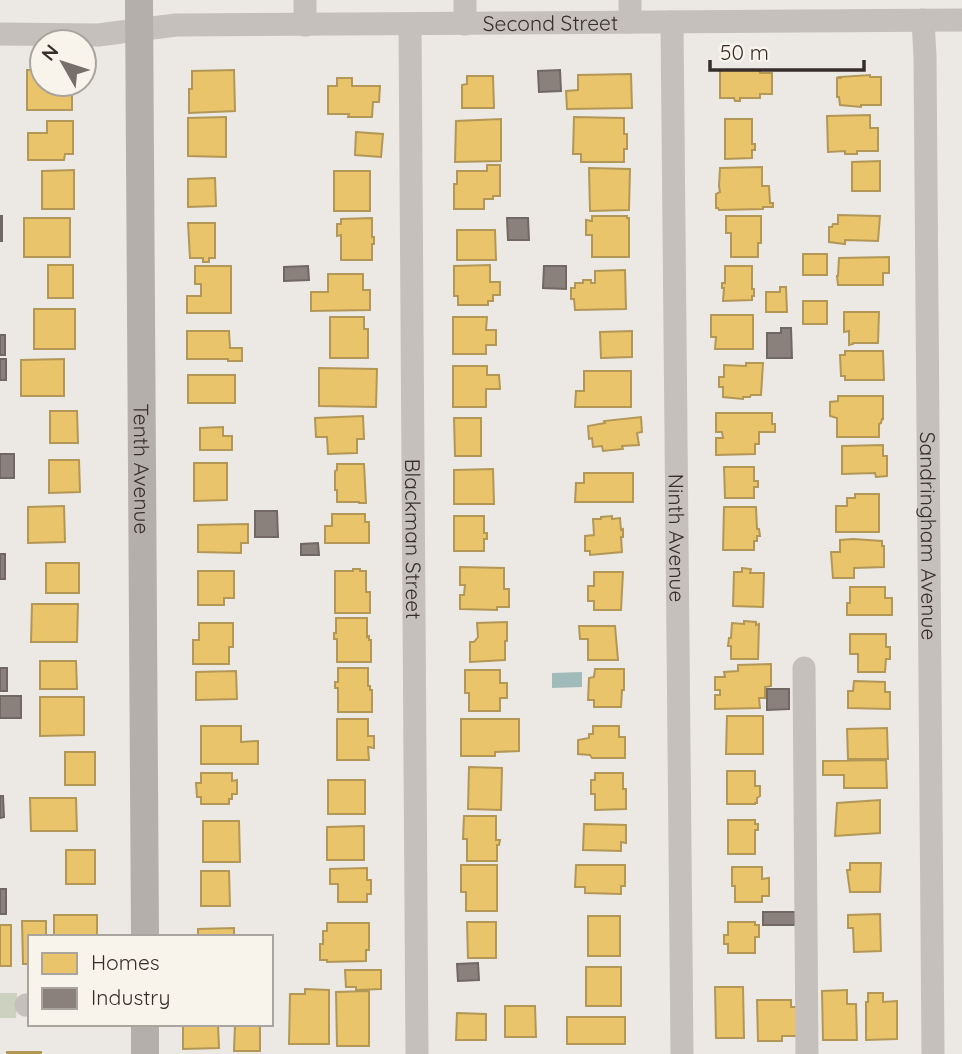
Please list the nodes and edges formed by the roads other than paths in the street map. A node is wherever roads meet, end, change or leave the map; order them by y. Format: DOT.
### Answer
graph roads {
  1 [pos="139,0"];
  2 [pos="304,0"];
  3 [pos="465,0"];
  4 [pos="791,10"];
  5 [pos="630,11"];
  6 [pos="957,13"];
  7 [pos="923,20"];
  8 [pos="672,22"];
  9 [pos="410,24"];
  10 [pos="465,24"];
  11 [pos="304,25"];
  12 [pos="139,30"];
  13 [pos="0,34"];
  14 [pos="804,668"];
  15 [pos="145,935"];
  16 [pos="145,1026"];
  17 [pos="145,1054"];
  18 [pos="417,1054"];
  19 [pos="682,1054"];
  20 [pos="807,1054"];
  21 [pos="933,1054"];
  1 -- 12 [label="main road, Tenth Avenue"];
  2 -- 11 [label="street"];
  3 -- 10 [label="street"];
  4 -- 7 [label="street, Second Street"];
  4 -- 8 [label="street, Second Street"];
  5 -- 8 [label="street, Second Street"];
  5 -- 10 [label="street, Second Street"];
  6 -- 7 [label="street, Second Street"];
  7 -- 21 [label="street, Sandringham Avenue"];
  8 -- 19 [label="street, Ninth Avenue"];
  9 -- 10 [label="street, Second Street"];
  9 -- 11 [label="street, Second Street"];
  9 -- 18 [label="street, Blackman Street"];
  11 -- 12 [label="street, Second Street"];
  12 -- 13 [label="street, Second Street"];
  12 -- 15 [label="main road, Tenth Avenue"];
  14 -- 20 [label="street"];
  16 -- 17 [label="main road"];
}
